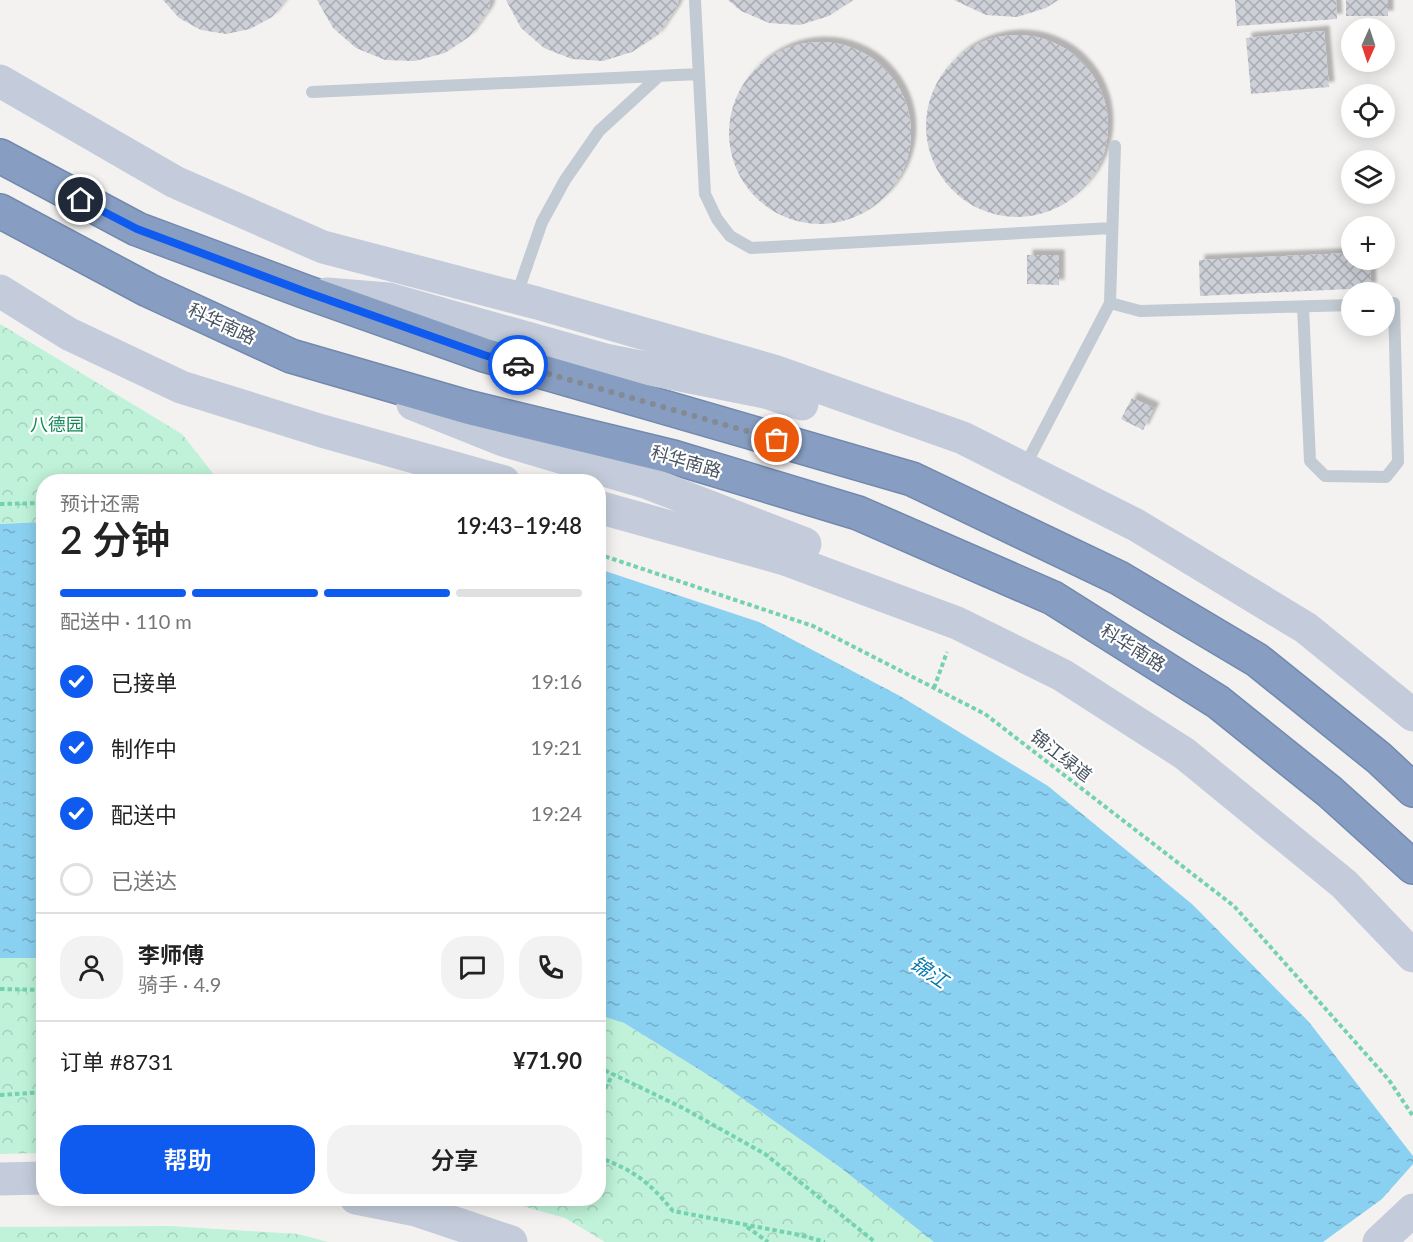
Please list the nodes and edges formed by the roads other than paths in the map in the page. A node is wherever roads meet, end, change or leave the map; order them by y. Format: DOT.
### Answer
graph roads {
  1 [pos="695,0"];
  2 [pos="699,74"];
  3 [pos="659,76"];
  4 [pos="0,81"];
  5 [pos="312,92"];
  6 [pos="1114,146"];
  7 [pos="0,156"];
  8 [pos="0,211"];
  9 [pos="1112,228"];
  10 [pos="0,291"];
  11 [pos="306,292"];
  12 [pos="516,298"];
  13 [pos="1110,303"];
  14 [pos="1341,305"];
  15 [pos="1303,307"];
  16 [pos="1395,336"];
  17 [pos="291,356"];
  18 [pos="1024,469"];
  19 [pos="475,474"];
  20 [pos="606,509"];
  21 [pos="1136,525"];
  22 [pos="957,623"];
  23 [pos="1413,715"];
  24 [pos="1413,790"];
  25 [pos="1413,867"];
  26 [pos="1413,956"];
  27 [pos="36,1178"];
  28 [pos="0,1179"];
  29 [pos="396,1206"];
  30 [pos="1413,1210"];
  31 [pos="511,1242"];
  32 [pos="1379,1242"];
  1 -- 2 [label="lane"];
  2 -- 3 [label="lane"];
  2 -- 9 [label="lane"];
  3 -- 5 [label="lane"];
  3 -- 12 [label="lane"];
  4 -- 12 [label="main road"];
  6 -- 9 [label="lane"];
  7 -- 11 [label="highway"];
  8 -- 17 [label="highway, 科华南路"];
  9 -- 13 [label="lane"];
  10 -- 19 [label="main road"];
  11 -- 21 [label="main road"];
  11 -- 24 [label="highway"];
  12 -- 18 [label="main road"];
  13 -- 15 [label="lane"];
  13 -- 18 [label="lane"];
  14 -- 15 [label="lane"];
  15 -- 16 [label="lane"];
  17 -- 22 [label="main road"];
  17 -- 25 [label="highway, 科华南路"];
  18 -- 21 [label="main road"];
  20 -- 22 [label="main road"];
  21 -- 23 [label="main road"];
  22 -- 26 [label="main road"];
  27 -- 28 [label="main road"];
  29 -- 31 [label="main road"];
  30 -- 32 [label="main road"];
}
